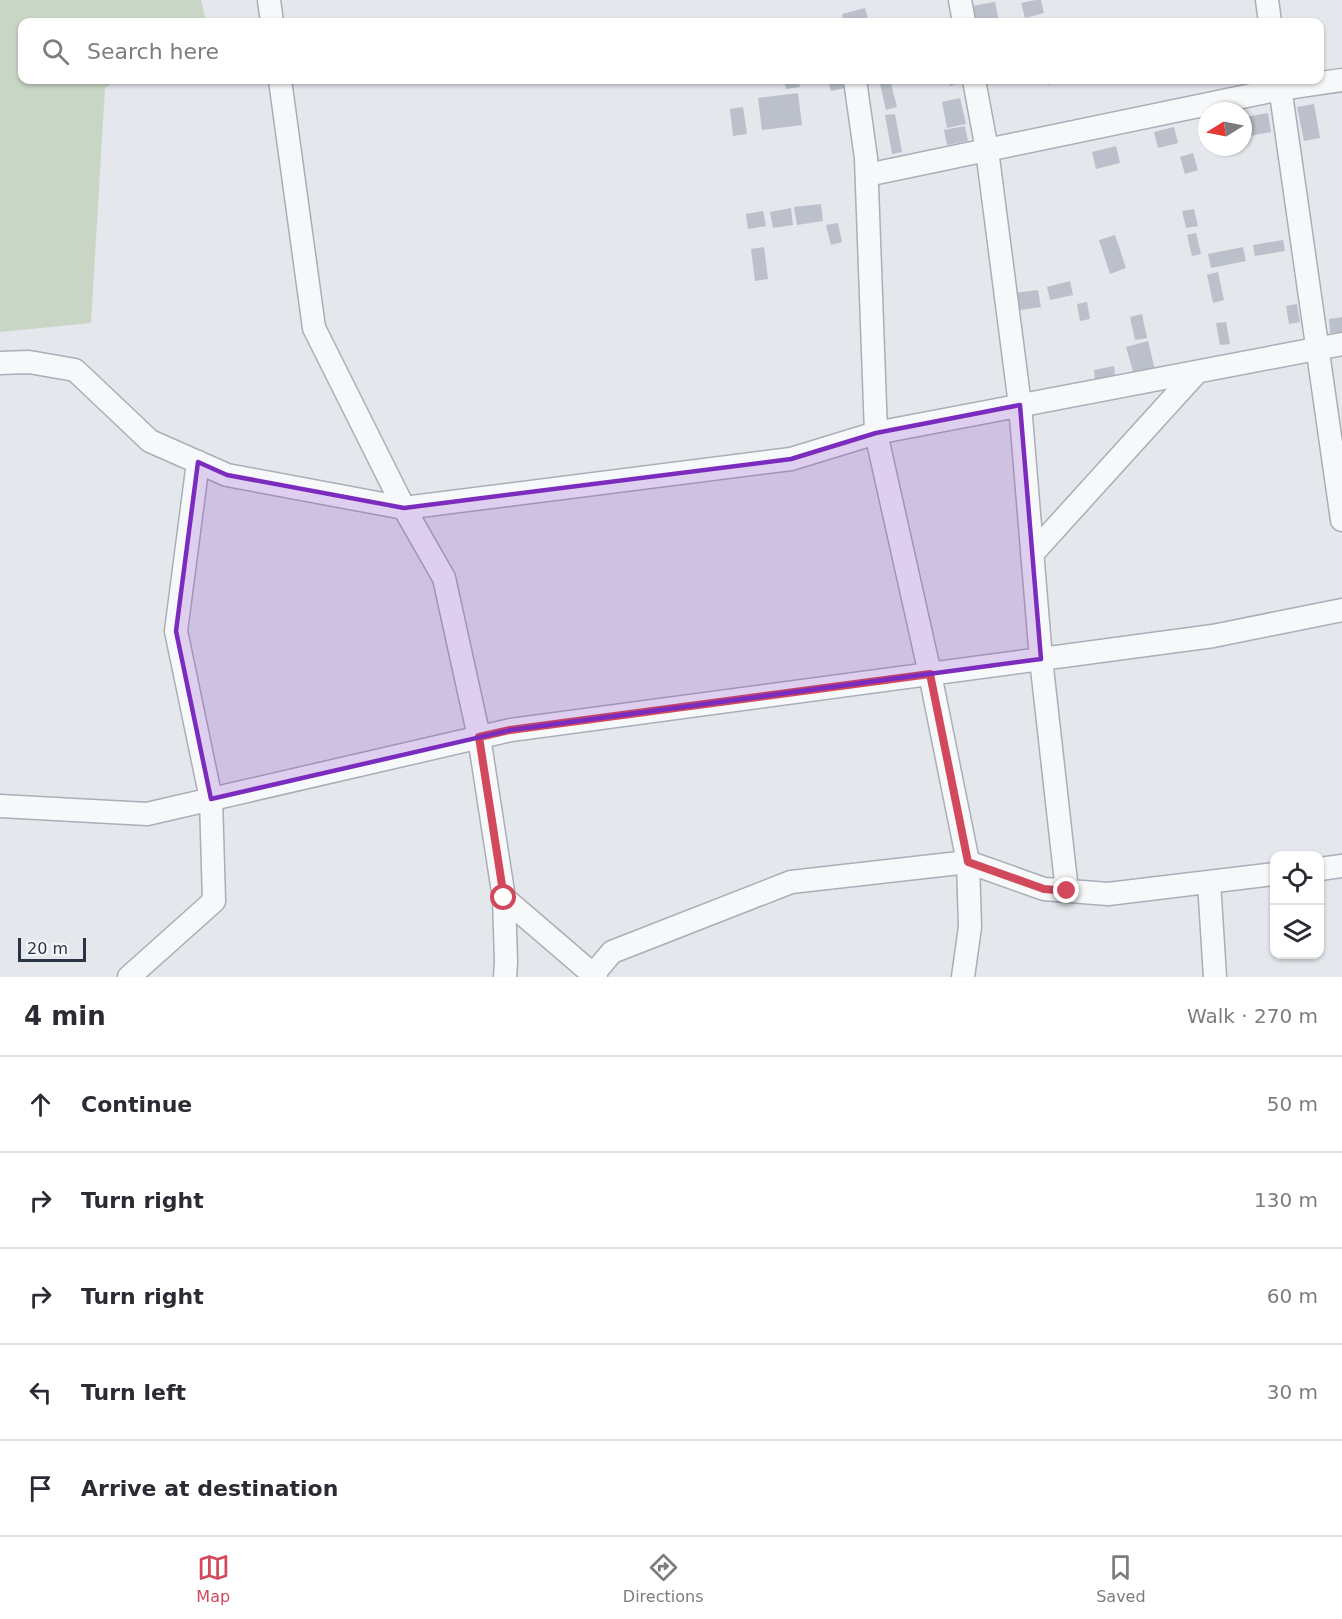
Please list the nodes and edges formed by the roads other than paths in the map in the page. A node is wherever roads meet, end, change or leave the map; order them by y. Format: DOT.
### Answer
graph roads {
  1 [pos="269,0"];
  2 [pos="274,0"];
  3 [pos="960,0"];
  4 [pos="1267,0"];
  5 [pos="271,18"];
  6 [pos="963,18"];
  7 [pos="1269,18"];
  8 [pos="1342,80"];
  9 [pos="1324,81"];
  10 [pos="281,84"];
  11 [pos="856,84"];
  12 [pos="975,84"];
  13 [pos="1279,84"];
  14 [pos="987,150"];
  15 [pos="867,175"];
  16 [pos="1342,344"];
  17 [pos="1317,348"];
  18 [pos="0,363"];
  19 [pos="1197,372"];
  20 [pos="1020,405"];
  21 [pos="876,433"];
  22 [pos="198,462"];
  23 [pos="404,508"];
  24 [pos="1342,519"];
  25 [pos="1032,554"];
  26 [pos="1342,610"];
  27 [pos="1041,659"];
  28 [pos="930,674"];
  29 [pos="479,737"];
  30 [pos="211,799"];
  31 [pos="0,806"];
  32 [pos="968,862"];
  33 [pos="1342,866"];
  34 [pos="1324,868"];
  35 [pos="1270,875"];
  36 [pos="1209,882"];
  37 [pos="1067,891"];
  38 [pos="504,898"];
  39 [pos="593,976"];
  40 [pos="129,977"];
  41 [pos="504,977"];
  42 [pos="963,977"];
  43 [pos="1215,977"];
  1 -- 2 [label="street"];
  1 -- 5 [label="street"];
  3 -- 6 [label="street"];
  4 -- 7 [label="street"];
  8 -- 9 [label="street"];
  10 -- 23 [label="street"];
  11 -- 15 [label="street"];
  12 -- 14 [label="street"];
  13 -- 14 [label="street"];
  13 -- 17 [label="street"];
  14 -- 15 [label="street"];
  14 -- 20 [label="street"];
  15 -- 21 [label="street"];
  16 -- 17 [label="street"];
  17 -- 19 [label="street"];
  17 -- 24 [label="street"];
  18 -- 22 [label="street"];
  19 -- 20 [label="street"];
  19 -- 25 [label="street"];
  20 -- 21 [label="street"];
  20 -- 25 [label="street"];
  21 -- 23 [label="street"];
  21 -- 28 [label="street"];
  22 -- 23 [label="street"];
  22 -- 30 [label="street"];
  23 -- 29 [label="street"];
  25 -- 27 [label="street"];
  26 -- 27 [label="street"];
  27 -- 28 [label="street"];
  27 -- 37 [label="street"];
  28 -- 29 [label="street"];
  28 -- 32 [label="street"];
  29 -- 30 [label="street"];
  29 -- 38 [label="street"];
  30 -- 31 [label="street"];
  30 -- 40 [label="street"];
  32 -- 37 [label="street"];
  32 -- 39 [label="street"];
  32 -- 42 [label="street"];
  33 -- 34 [label="street"];
  35 -- 36 [label="street"];
  36 -- 37 [label="street"];
  36 -- 43 [label="street"];
  38 -- 39 [label="street"];
  38 -- 41 [label="street"];
}
